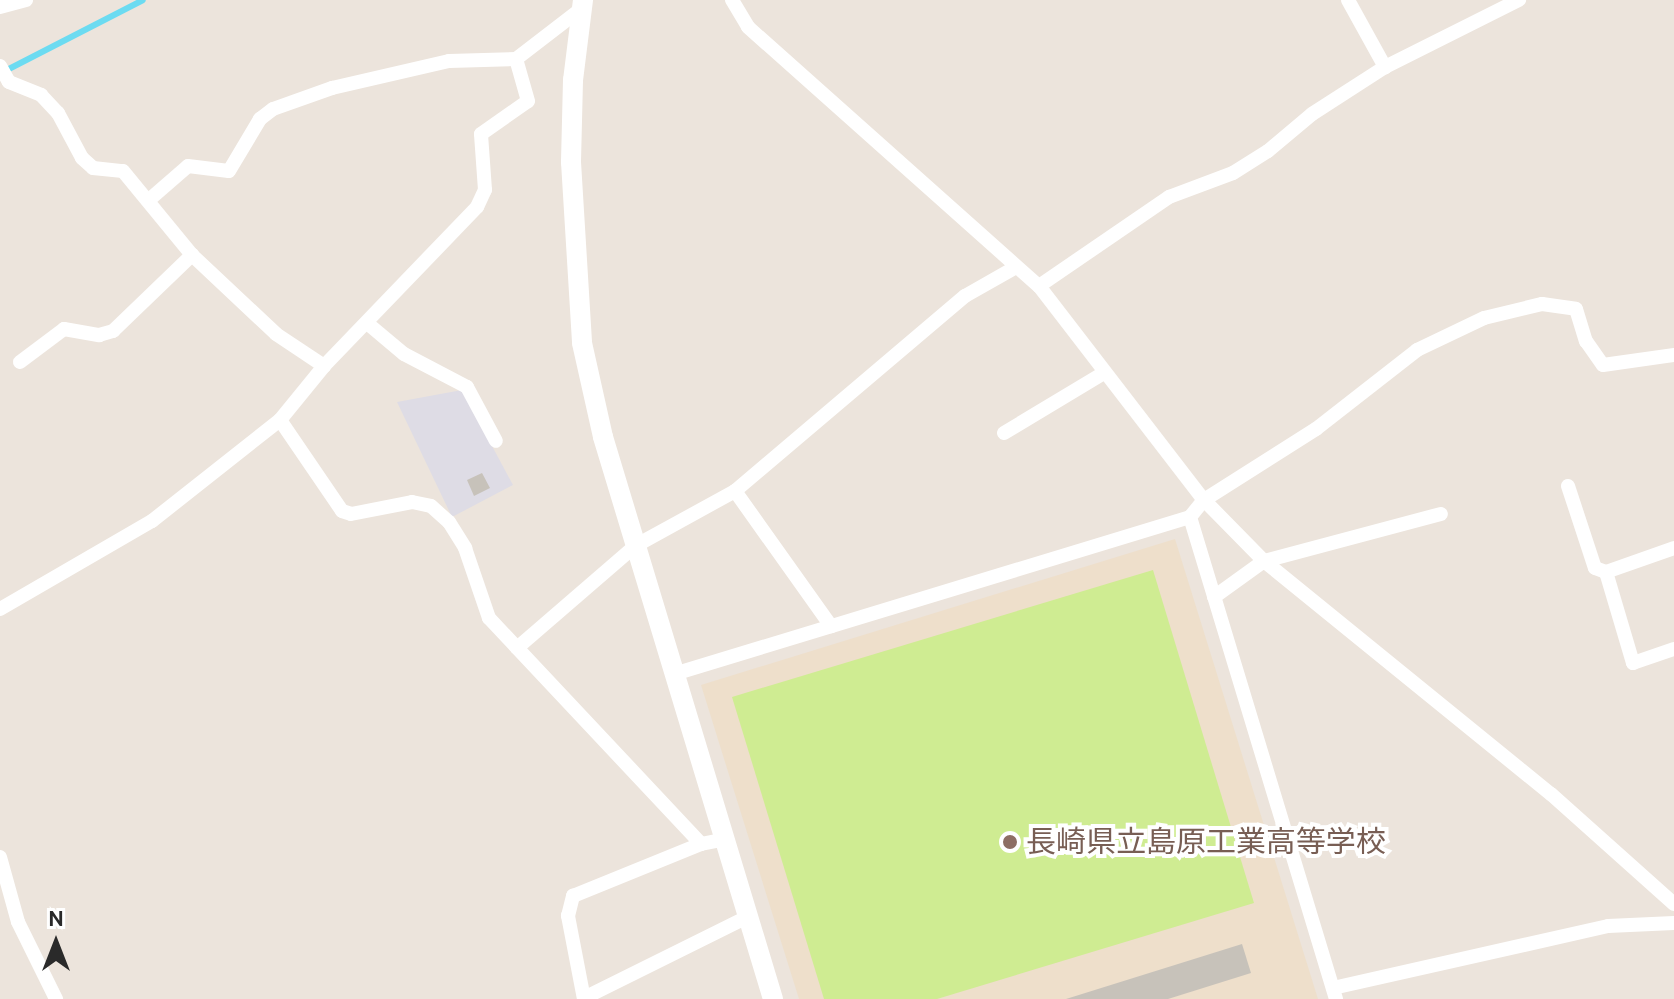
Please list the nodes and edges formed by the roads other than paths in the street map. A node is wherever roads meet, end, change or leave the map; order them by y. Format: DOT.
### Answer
graph roads {
  1 [pos="26,0"];
  2 [pos="732,0"];
  3 [pos="1348,0"];
  4 [pos="1519,0"];
  5 [pos="582,4"];
  6 [pos="0,7"];
  7 [pos="516,59"];
  8 [pos="1385,67"];
  9 [pos="3,72"];
  10 [pos="150,199"];
  11 [pos="192,255"];
  12 [pos="1016,267"];
  13 [pos="1039,286"];
  14 [pos="367,323"];
  15 [pos="1674,355"];
  16 [pos="20,362"];
  17 [pos="324,366"];
  18 [pos="1102,374"];
  19 [pos="280,420"];
  20 [pos="1004,433"];
  21 [pos="496,441"];
  22 [pos="1568,486"];
  23 [pos="735,491"];
  24 [pos="1204,500"];
  25 [pos="1441,514"];
  26 [pos="1190,517"];
  27 [pos="635,546"];
  28 [pos="1674,548"];
  29 [pos="1264,561"];
  30 [pos="1606,572"];
  31 [pos="1214,597"];
  32 [pos="0,609"];
  33 [pos="831,626"];
  34 [pos="517,648"];
  35 [pos="1674,649"];
  36 [pos="674,674"];
  37 [pos="726,839"];
  38 [pos="701,844"];
  39 [pos="0,857"];
  40 [pos="1674,904"];
  41 [pos="749,916"];
  42 [pos="1674,922"];
  43 [pos="1335,993"];
  44 [pos="56,999"];
  45 [pos="584,999"];
  46 [pos="773,999"];
  1 -- 6 [label="street"];
  2 -- 12 [label="street"];
  3 -- 8 [label="street"];
  4 -- 8 [label="street"];
  5 -- 7 [label="street"];
  5 -- 27 [label="street"];
  7 -- 10 [label="street"];
  7 -- 14 [label="street"];
  8 -- 13 [label="street"];
  9 -- 10 [label="street"];
  10 -- 11 [label="street"];
  11 -- 16 [label="street"];
  11 -- 17 [label="street"];
  12 -- 13 [label="street"];
  12 -- 23 [label="street"];
  13 -- 18 [label="street"];
  14 -- 17 [label="street"];
  14 -- 21 [label="street"];
  15 -- 24 [label="street"];
  17 -- 19 [label="street"];
  18 -- 20 [label="street"];
  18 -- 24 [label="street"];
  19 -- 32 [label="street"];
  19 -- 34 [label="street"];
  22 -- 30 [label="street"];
  23 -- 27 [label="street"];
  23 -- 33 [label="street"];
  24 -- 26 [label="street"];
  24 -- 29 [label="street"];
  25 -- 29 [label="street"];
  26 -- 31 [label="street"];
  26 -- 33 [label="street"];
  27 -- 34 [label="street"];
  27 -- 36 [label="street"];
  28 -- 30 [label="street"];
  29 -- 31 [label="street"];
  29 -- 40 [label="street"];
  30 -- 35 [label="street"];
  31 -- 43 [label="street"];
  33 -- 36 [label="street"];
  34 -- 38 [label="street"];
  36 -- 37 [label="street"];
  37 -- 38 [label="street"];
  37 -- 41 [label="street"];
  38 -- 45 [label="street"];
  39 -- 44 [label="street"];
  41 -- 45 [label="street"];
  41 -- 46 [label="street"];
  42 -- 43 [label="street"];
}
